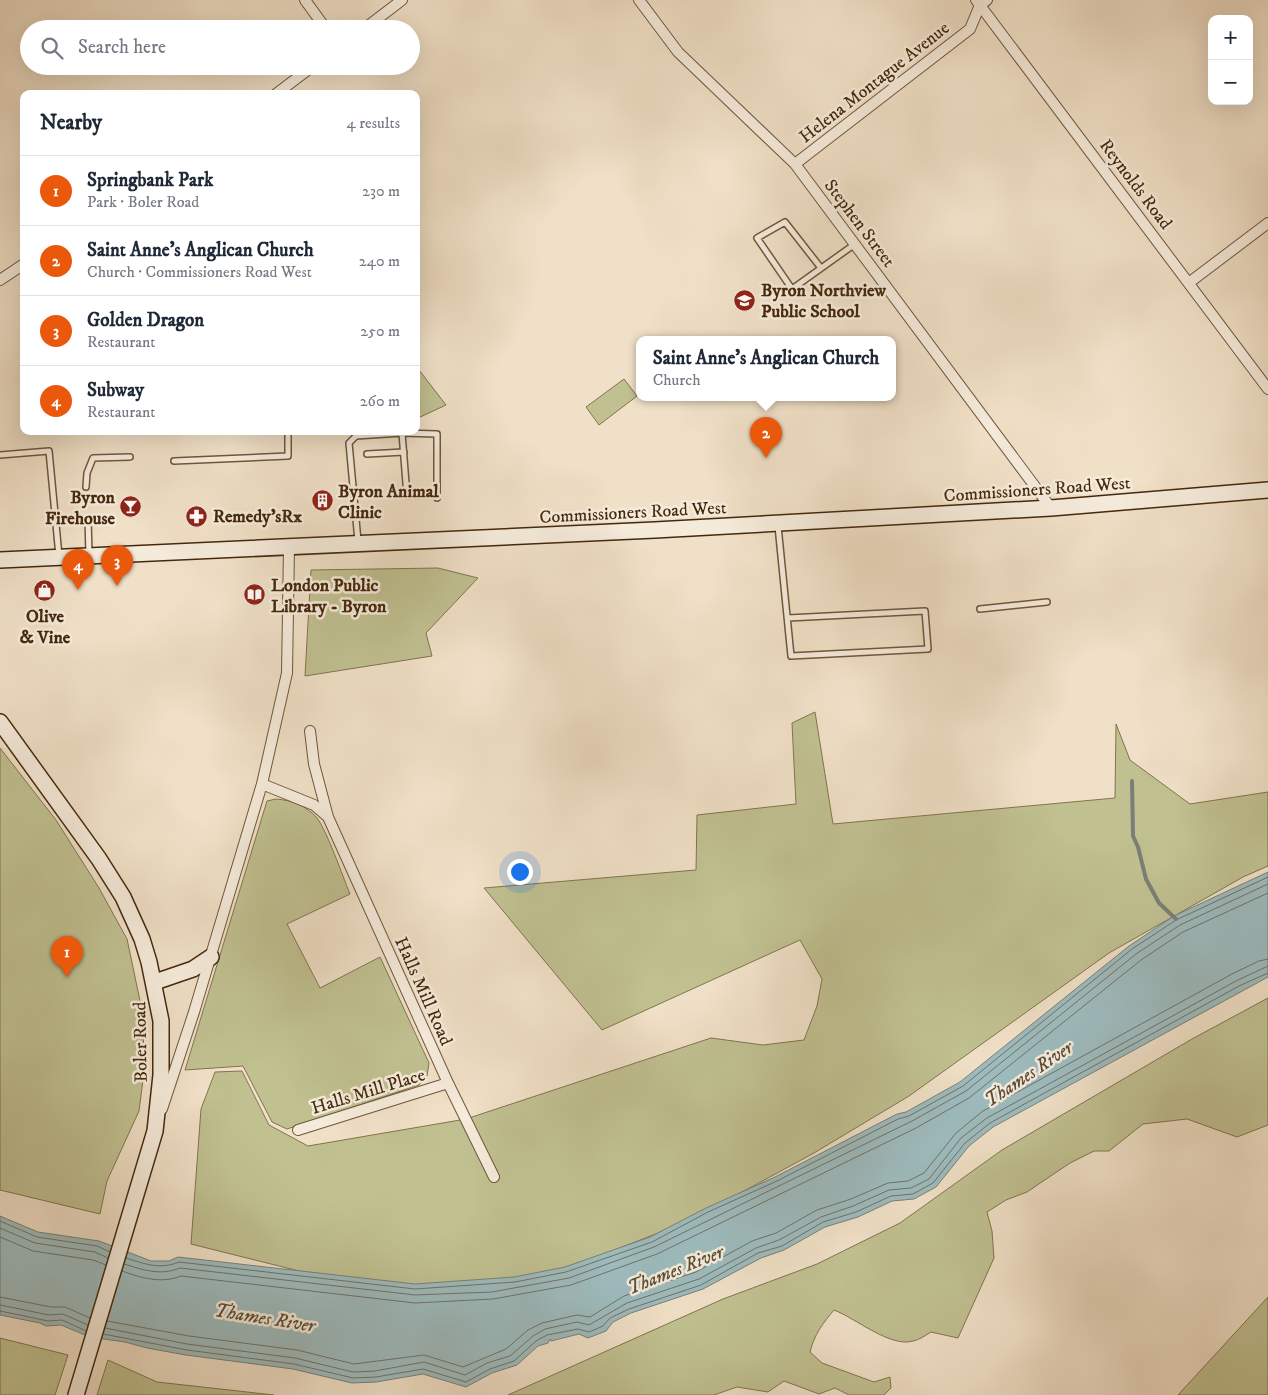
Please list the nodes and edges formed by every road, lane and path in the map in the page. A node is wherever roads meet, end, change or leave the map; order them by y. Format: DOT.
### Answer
graph roads {
  1 [pos="305,0"];
  2 [pos="402,0"];
  3 [pos="640,0"];
  4 [pos="981,2"];
  5 [pos="319,20"];
  6 [pos="376,20"];
  7 [pos="301,75"];
  8 [pos="281,90"];
  9 [pos="795,164"];
  10 [pos="1268,223"];
  11 [pos="856,244"];
  12 [pos="20,267"];
  13 [pos="821,268"];
  14 [pos="0,280"];
  15 [pos="1190,282"];
  16 [pos="1268,389"];
  17 [pos="420,434"];
  18 [pos="288,435"];
  19 [pos="371,435"];
  20 [pos="402,435"];
  21 [pos="404,452"];
  22 [pos="367,454"];
  23 [pos="0,455"];
  24 [pos="130,457"];
  25 [pos="174,461"];
  26 [pos="86,487"];
  27 [pos="1268,490"];
  28 [pos="1051,508"];
  29 [pos="88,518"];
  30 [pos="778,523"];
  31 [pos="358,544"];
  32 [pos="289,547"];
  33 [pos="89,556"];
  34 [pos="59,557"];
  35 [pos="0,560"];
  36 [pos="1047,602"];
  37 [pos="980,609"];
  38 [pos="788,618"];
  39 [pos="0,722"];
  40 [pos="310,731"];
  41 [pos="262,784"];
  42 [pos="328,817"];
  43 [pos="211,957"];
  44 [pos="155,982"];
  45 [pos="448,1083"];
  46 [pos="298,1130"];
  47 [pos="155,1131"];
  48 [pos="494,1177"];
  49 [pos="76,1395"];
  1 -- 5 [label="street"];
  2 -- 6 [label="street"];
  3 -- 9 [label="street, Stephen Street"];
  4 -- 9 [label="street, Helena Montague Avenue"];
  4 -- 15 [label="street, Reynolds Road"];
  7 -- 8 [label="street"];
  9 -- 11 [label="street, Stephen Street"];
  10 -- 15 [label="street"];
  11 -- 13 [label="lane"];
  11 -- 28 [label="street, Stephen Street"];
  12 -- 14 [label="street"];
  13 -- 13 [label="lane"];
  15 -- 16 [label="street, Reynolds Road"];
  17 -- 21 [label="lane"];
  18 -- 25 [label="lane"];
  19 -- 31 [label="lane"];
  20 -- 21 [label="lane"];
  21 -- 22 [label="lane"];
  23 -- 34 [label="lane"];
  24 -- 26 [label="lane"];
  27 -- 28 [label="main road, Commissioners Road West"];
  28 -- 30 [label="main road, Commissioners Road West"];
  29 -- 33 [label="lane"];
  30 -- 31 [label="main road, Commissioners Road West"];
  30 -- 38 [label="lane"];
  31 -- 32 [label="main road, Commissioners Road West"];
  32 -- 33 [label="main road, Commissioners Road West"];
  32 -- 41 [label="street"];
  33 -- 34 [label="main road, Commissioners Road West"];
  34 -- 35 [label="main road, Commissioners Road West"];
  36 -- 37 [label="lane"];
  38 -- 38 [label="lane"];
  39 -- 44 [label="main road, Boler Road"];
  40 -- 42 [label="street, Halls Mill Road"];
  41 -- 42 [label="street, Halls Mill Road"];
  41 -- 43 [label="street"];
  42 -- 45 [label="street, Halls Mill Road"];
  43 -- 44 [label="main road"];
  43 -- 47 [label="street"];
  44 -- 47 [label="main road, Boler Road"];
  45 -- 46 [label="street, Halls Mill Place"];
  45 -- 48 [label="street, Halls Mill Road"];
  47 -- 49 [label="main road, Boler Road"];
}
